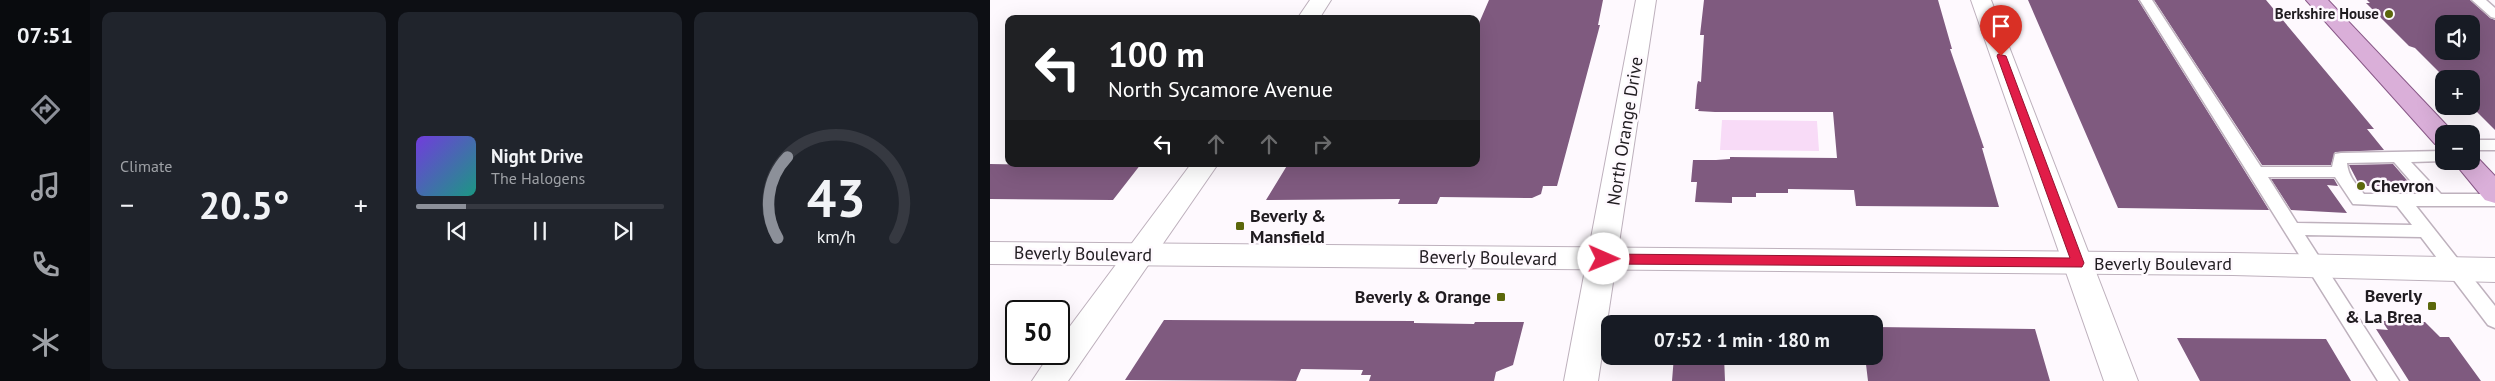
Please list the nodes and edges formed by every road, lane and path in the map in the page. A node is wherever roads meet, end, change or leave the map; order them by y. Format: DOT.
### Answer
graph roads {
  1 [pos="1321,0"];
  2 [pos="1646,0"];
  3 [pos="1981,0"];
  4 [pos="2146,0"];
  5 [pos="2316,0"];
  6 [pos="2478,0"];
  7 [pos="2495,14"];
  8 [pos="1311,15"];
  9 [pos="2435,128"];
  10 [pos="2480,145"];
  11 [pos="2495,145"];
  12 [pos="2435,156"];
  13 [pos="2398,157"];
  14 [pos="1203,167"];
  15 [pos="2474,170"];
  16 [pos="2256,172"];
  17 [pos="2339,172"];
  18 [pos="2495,193"];
  19 [pos="2402,200"];
  20 [pos="2437,200"];
  21 [pos="2495,200"];
  22 [pos="2292,229"];
  23 [pos="2426,231"];
  24 [pos="990,253"];
  25 [pos="1140,255"];
  26 [pos="1604,259"];
  27 [pos="2078,263"];
  28 [pos="2316,266"];
  29 [pos="2456,269"];
  30 [pos="2495,270"];
  31 [pos="2495,320"];
  32 [pos="1049,381"];
  33 [pos="1581,381"];
  34 [pos="2120,381"];
  35 [pos="2389,381"];
  1 -- 8 [label="street"];
  2 -- 26 [label="street, North Orange Drive"];
  3 -- 27 [label="street"];
  4 -- 16 [label="lane"];
  5 -- 9 [label="main road"];
  6 -- 7 [label="lane"];
  10 -- 11 [label="lane"];
  12 -- 13 [label="lane"];
  13 -- 17 [label="lane"];
  13 -- 20 [label="lane"];
  14 -- 25 [label="street"];
  15 -- 18 [label="main road"];
  16 -- 17 [label="lane"];
  16 -- 22 [label="lane"];
  17 -- 19 [label="lane"];
  19 -- 20 [label="lane"];
  19 -- 23 [label="lane"];
  20 -- 21 [label="lane"];
  22 -- 23 [label="lane"];
  22 -- 28 [label="lane"];
  23 -- 29 [label="lane"];
  24 -- 25 [label="street, Beverly Boulevard"];
  25 -- 26 [label="street, Beverly Boulevard"];
  25 -- 32 [label="street"];
  26 -- 27 [label="street, Beverly Boulevard"];
  26 -- 33 [label="street, North Orange Drive"];
  27 -- 28 [label="street, Beverly Boulevard"];
  27 -- 34 [label="street"];
  28 -- 29 [label="street, Beverly Boulevard"];
  28 -- 35 [label="lane"];
  29 -- 30 [label="street, Beverly Boulevard"];
  29 -- 31 [label="lane"];
}
